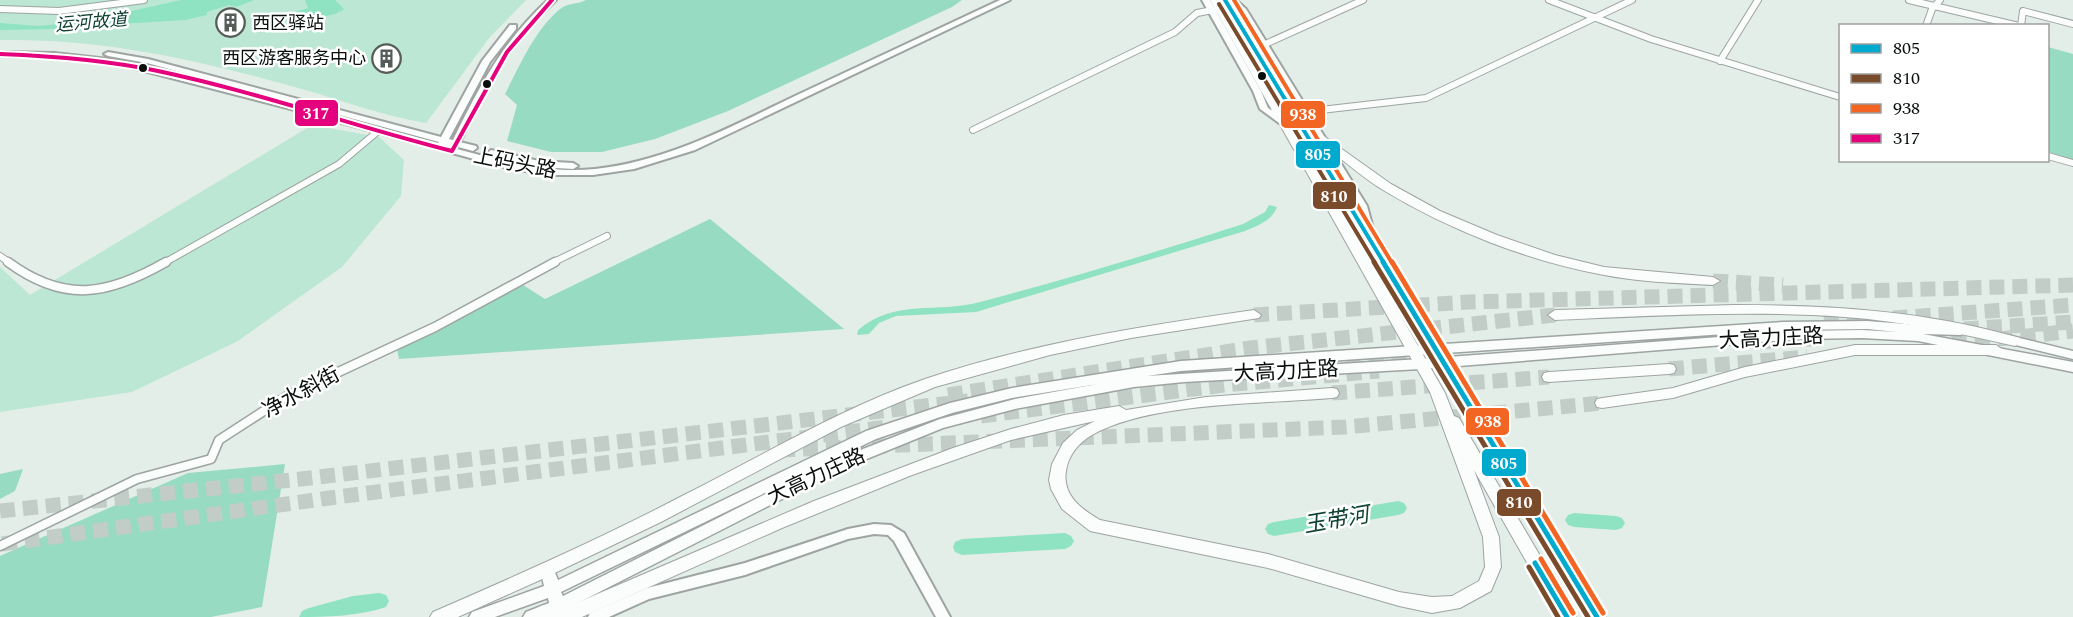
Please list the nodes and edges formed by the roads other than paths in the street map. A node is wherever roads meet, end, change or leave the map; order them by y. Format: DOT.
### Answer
graph roads {
  1 [pos="144,0"];
  2 [pos="542,0"];
  3 [pos="552,0"];
  4 [pos="994,0"];
  5 [pos="1006,0"];
  6 [pos="1206,0"];
  7 [pos="1232,0"];
  8 [pos="1363,0"];
  9 [pos="1549,0"];
  10 [pos="1632,0"];
  11 [pos="1758,0"];
  12 [pos="1908,0"];
  13 [pos="1940,0"];
  14 [pos="1217,5"];
  15 [pos="1936,6"];
  16 [pos="0,9"];
  17 [pos="1594,18"];
  18 [pos="956,22"];
  19 [pos="1927,24"];
  20 [pos="2012,24"];
  21 [pos="2020,24"];
  22 [pos="2073,24"];
  23 [pos="0,48"];
  24 [pos="1253,49"];
  25 [pos="58,52"];
  26 [pos="0,54"];
  27 [pos="121,59"];
  28 [pos="1720,61"];
  29 [pos="1270,78"];
  30 [pos="1293,94"];
  31 [pos="1839,97"];
  32 [pos="1303,111"];
  33 [pos="1282,121"];
  34 [pos="973,130"];
  35 [pos="377,132"];
  36 [pos="411,132"];
  37 [pos="1318,135"];
  38 [pos="402,138"];
  39 [pos="442,144"];
  40 [pos="454,147"];
  41 [pos="2049,156"];
  42 [pos="2073,163"];
  43 [pos="608,236"];
  44 [pos="1373,248"];
  45 [pos="0,256"];
  46 [pos="1713,281"];
  47 [pos="1254,315"];
  48 [pos="1555,315"];
  49 [pos="2014,340"];
  50 [pos="1996,350"];
  51 [pos="2073,354"];
  52 [pos="1438,356"];
  53 [pos="1418,357"];
  54 [pos="2073,367"];
  55 [pos="1669,369"];
  56 [pos="1549,377"];
  57 [pos="1437,392"];
  58 [pos="1332,393"];
  59 [pos="1602,403"];
  60 [pos="1167,408"];
  61 [pos="0,546"];
  62 [pos="547,569"];
  63 [pos="532,576"];
  64 [pos="553,589"];
  65 [pos="537,594"];
  66 [pos="551,615"];
  67 [pos="439,617"];
  68 [pos="477,617"];
  69 [pos="595,617"];
  70 [pos="943,617"];
  71 [pos="1567,617"];
  72 [pos="1597,617"];
  1 -- 16 [label="street"];
  2 -- 39 [label="main road"];
  3 -- 40 [label="main road"];
  4 -- 18 [label="main road, 上码头路"];
  5 -- 18 [label="main road, 上码头路"];
  6 -- 14 [label="main road"];
  7 -- 24 [label="main road"];
  8 -- 24 [label="street"];
  9 -- 17 [label="street"];
  10 -- 17 [label="street"];
  11 -- 28 [label="street"];
  12 -- 15 [label="street"];
  13 -- 15 [label="street"];
  14 -- 24 [label="highway"];
  14 -- 33 [label="main road"];
  14 -- 34 [label="street"];
  15 -- 19 [label="street"];
  15 -- 20 [label="street"];
  17 -- 28 [label="street"];
  17 -- 32 [label="street"];
  18 -- 40 [label="main road, 上码头路"];
  21 -- 22 [label="street"];
  23 -- 25 [label="main road, 上码头路"];
  24 -- 29 [label="highway"];
  24 -- 30 [label="main road"];
  24 -- 33 [label="highway"];
  25 -- 26 [label="main road, 上码头路"];
  25 -- 27 [label="main road, 上码头路"];
  27 -- 35 [label="main road, 上码头路"];
  27 -- 36 [label="main road, 上码头路"];
  28 -- 31 [label="street"];
  29 -- 30 [label="highway"];
  29 -- 44 [label="highway"];
  30 -- 32 [label="main road"];
  32 -- 37 [label="main road"];
  33 -- 53 [label="highway"];
  35 -- 38 [label="main road, 上码头路"];
  35 -- 45 [label="street"];
  36 -- 38 [label="main road"];
  36 -- 39 [label="main road, 上码头路"];
  37 -- 44 [label="main road"];
  37 -- 46 [label="highway"];
  38 -- 39 [label="main road, 上码头路"];
  39 -- 40 [label="main road, 上码头路"];
  41 -- 42 [label="street"];
  43 -- 61 [label="street, 净水斜街"];
  44 -- 52 [label="highway"];
  47 -- 62 [label="highway"];
  48 -- 49 [label="highway"];
  49 -- 51 [label="main road, 大高力庄路"];
  49 -- 52 [label="main road, 大高力庄路"];
  50 -- 52 [label="main road, 大高力庄路"];
  50 -- 54 [label="main road, 大高力庄路"];
  50 -- 59 [label="highway"];
  52 -- 53 [label="main road, 大高力庄路"];
  52 -- 72 [label="highway"];
  53 -- 57 [label="highway"];
  53 -- 64 [label="main road, 大高力庄路"];
  53 -- 66 [label="main road, 大高力庄路"];
  55 -- 56 [label="highway"];
  57 -- 60 [label="highway"];
  57 -- 71 [label="highway"];
  58 -- 60 [label="highway"];
  60 -- 66 [label="highway"];
  62 -- 63 [label="highway"];
  62 -- 64 [label="main road"];
  63 -- 65 [label="main road"];
  63 -- 67 [label="highway"];
  64 -- 65 [label="main road, 大高力庄路"];
  64 -- 66 [label="main road"];
  65 -- 66 [label="main road"];
  65 -- 68 [label="main road, 大高力庄路"];
  69 -- 70 [label="main road"];
}
